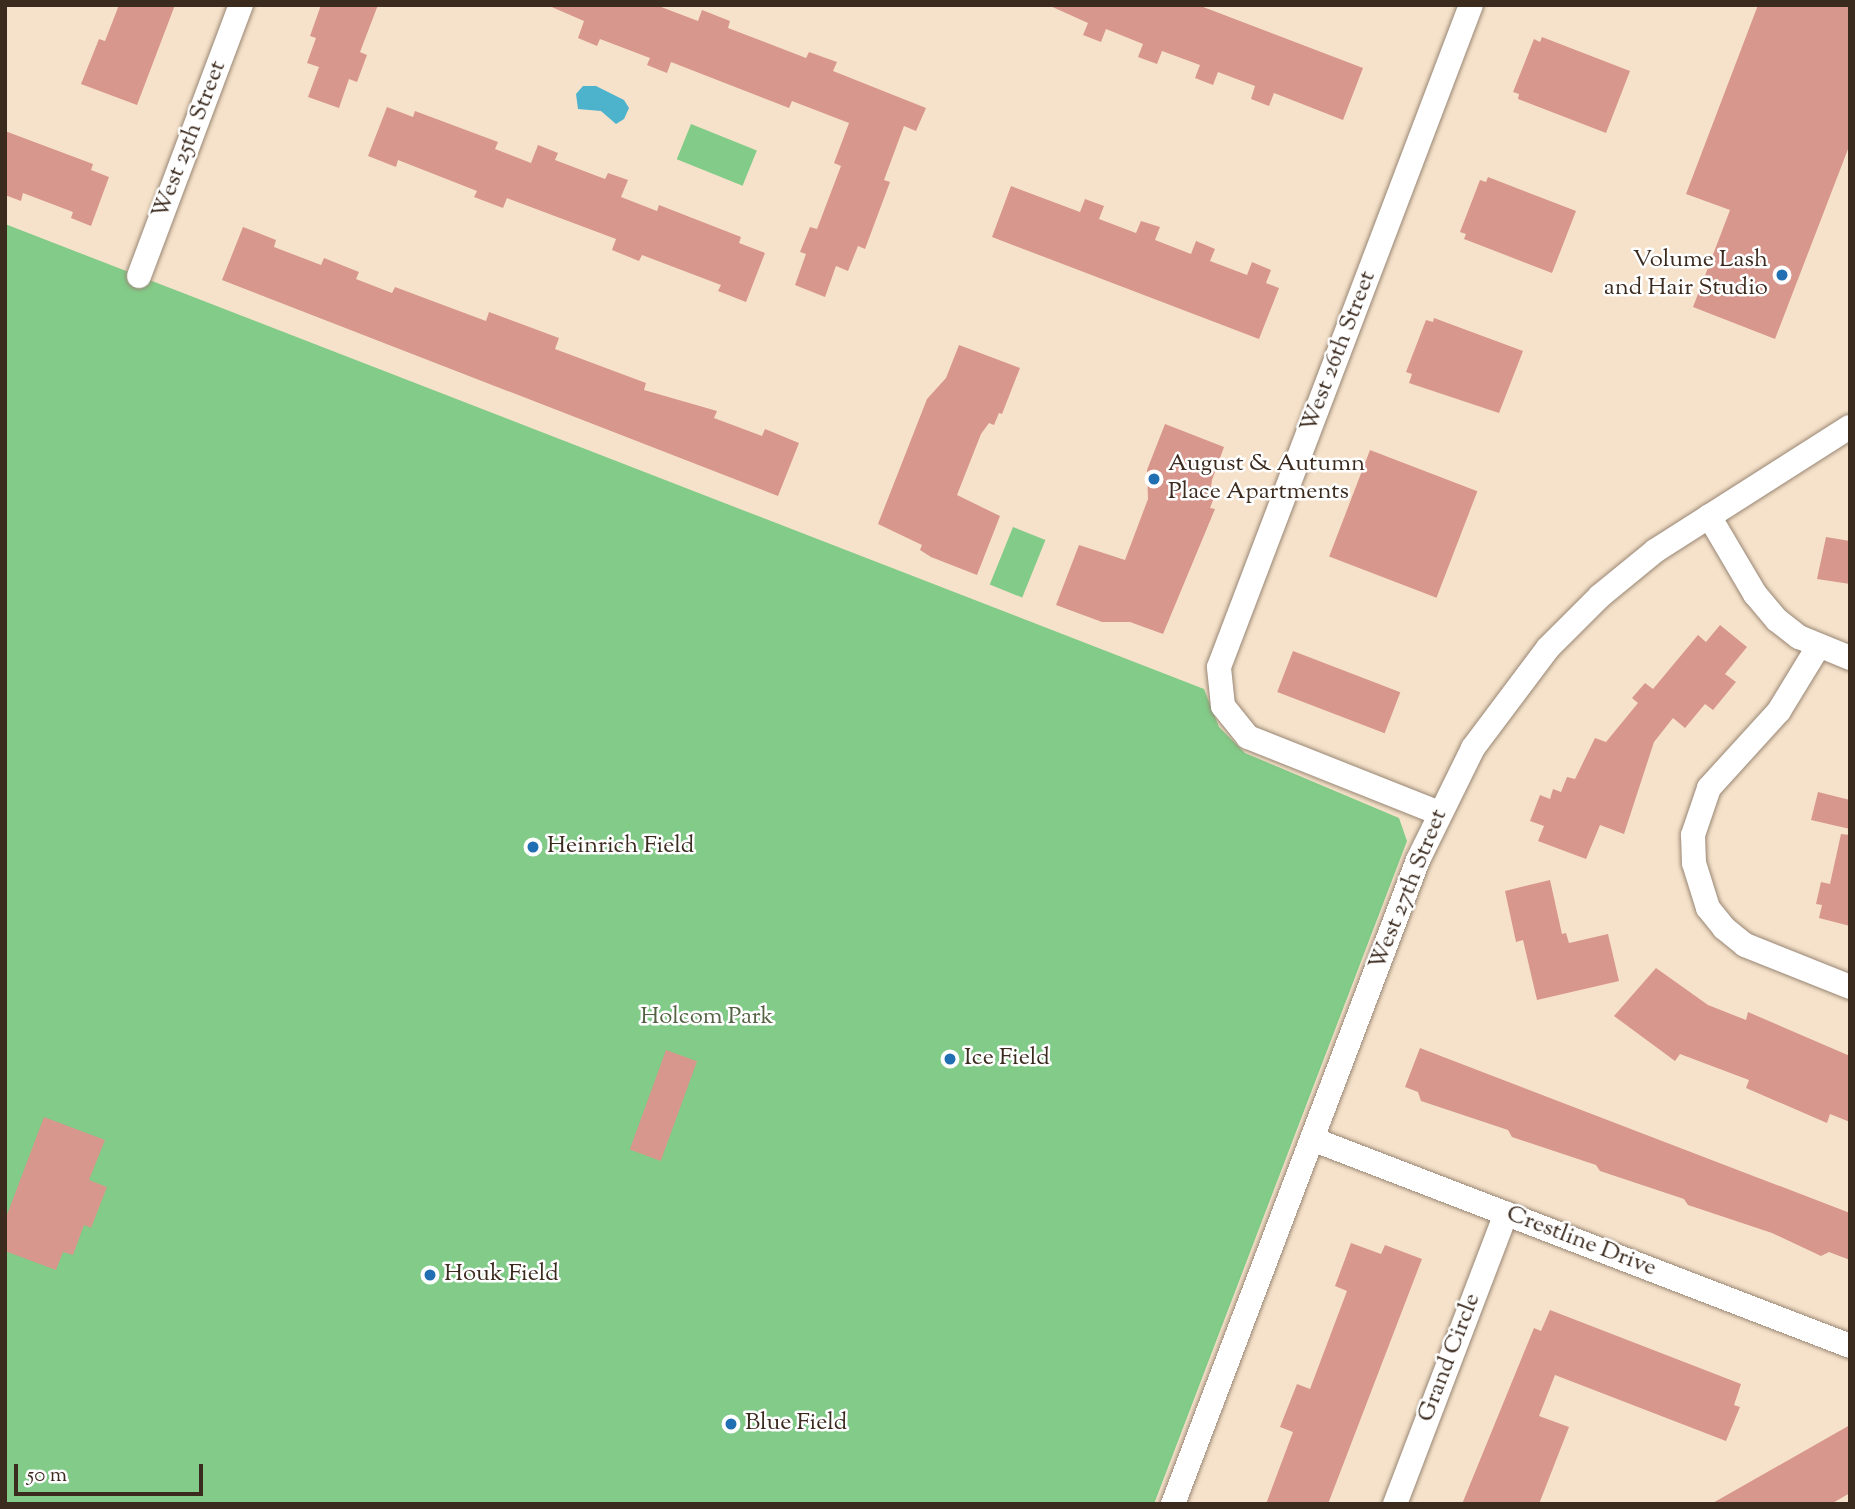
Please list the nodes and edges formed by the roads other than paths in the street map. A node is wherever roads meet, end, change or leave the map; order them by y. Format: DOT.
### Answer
graph roads {
  1 [pos="241,5"];
  2 [pos="1471,5"];
  3 [pos="139,276"];
  4 [pos="1850,427"];
  5 [pos="1709,516"];
  6 [pos="1818,647"];
  7 [pos="1850,658"];
  8 [pos="1439,813"];
  9 [pos="1850,987"];
  10 [pos="1312,1139"];
  11 [pos="1506,1213"];
  12 [pos="1850,1346"];
  13 [pos="1173,1504"];
  14 [pos="1395,1504"];
  1 -- 3 [label="street, West 25th Street"];
  2 -- 8 [label="street, West 26th Street"];
  4 -- 5 [label="street, West 27th Street"];
  5 -- 6 [label="street"];
  5 -- 8 [label="street, West 27th Street"];
  6 -- 7 [label="street"];
  6 -- 9 [label="street"];
  8 -- 10 [label="street, West 27th Street"];
  10 -- 11 [label="street, Crestline Drive"];
  10 -- 13 [label="street, West 27th Street"];
  11 -- 12 [label="street, Crestline Drive"];
  11 -- 14 [label="street, Grand Circle"];
}
